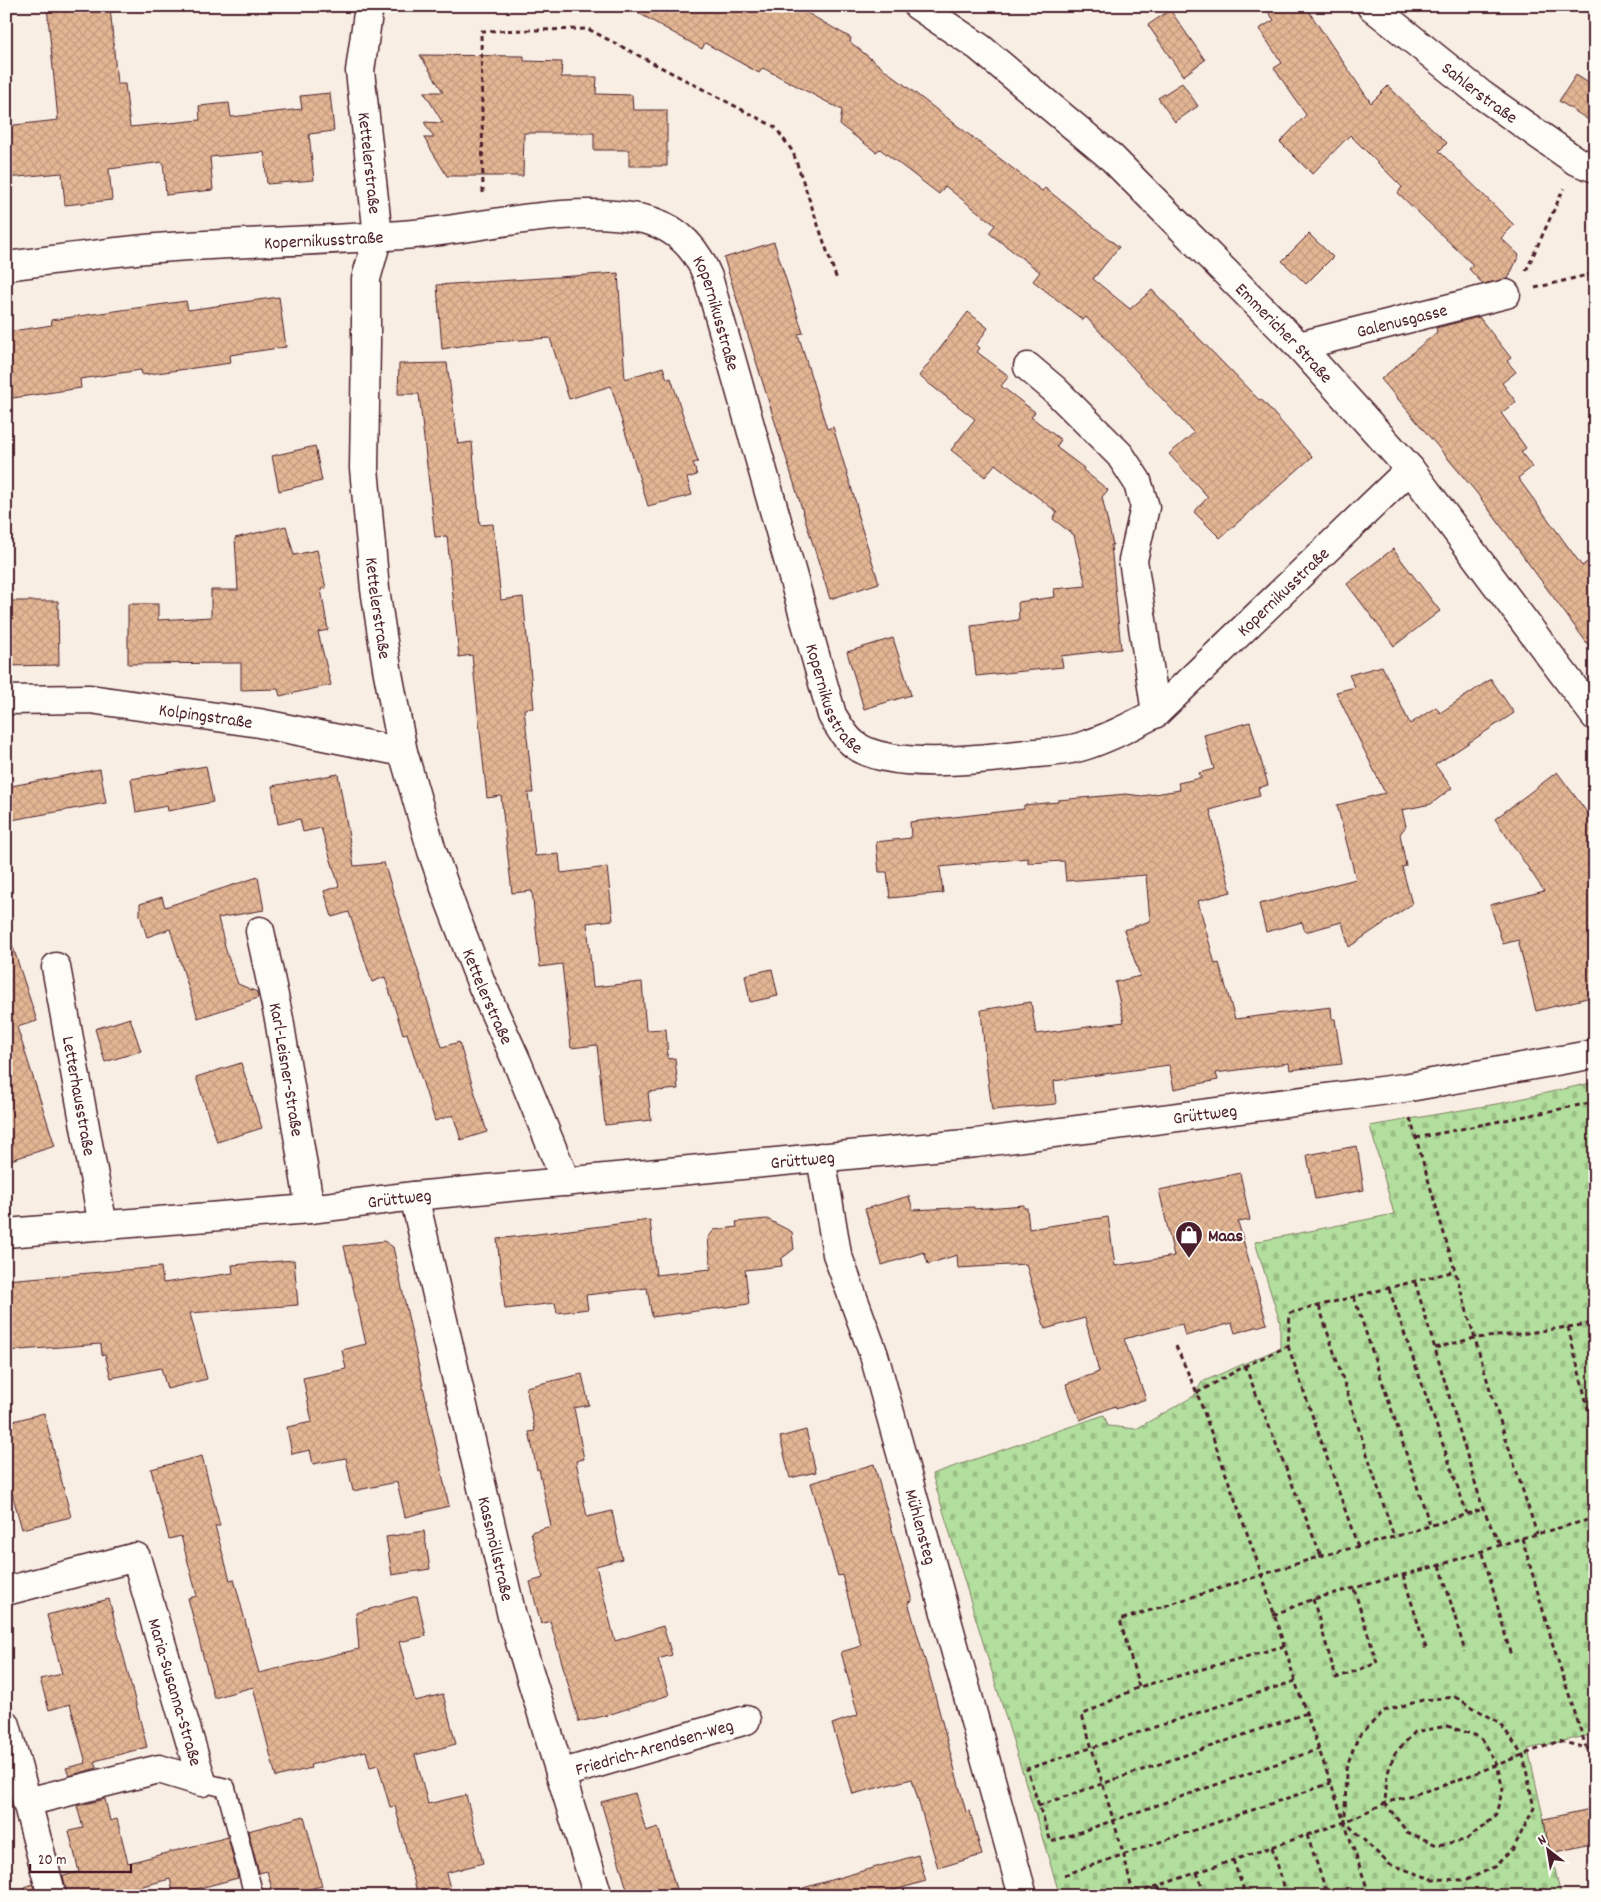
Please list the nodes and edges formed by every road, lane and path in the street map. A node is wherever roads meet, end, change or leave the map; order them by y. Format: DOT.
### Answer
graph roads {
  1 [pos="368,6"];
  2 [pos="918,6"];
  3 [pos="1371,6"];
  4 [pos="1585,165"];
  5 [pos="484,224"];
  6 [pos="378,236"];
  7 [pos="6,266"];
  8 [pos="1595,273"];
  9 [pos="1524,275"];
  10 [pos="837,280"];
  11 [pos="1534,288"];
  12 [pos="1506,294"];
  13 [pos="1299,346"];
  14 [pos="1028,367"];
  15 [pos="1410,469"];
  16 [pos="6,700"];
  17 [pos="1156,713"];
  18 [pos="1595,716"];
  19 [pos="403,752"];
  20 [pos="260,931"];
  21 [pos="56,967"];
  22 [pos="1595,1054"];
  23 [pos="1404,1088"];
  24 [pos="1595,1102"];
  25 [pos="1416,1138"];
  26 [pos="821,1157"];
  27 [pos="566,1182"];
  28 [pos="414,1196"];
  29 [pos="310,1209"];
  30 [pos="103,1226"];
  31 [pos="6,1233"];
  32 [pos="1455,1271"];
  33 [pos="1415,1282"];
  34 [pos="1389,1289"];
  35 [pos="1354,1297"];
  36 [pos="1318,1306"];
  37 [pos="1595,1323"];
  38 [pos="1568,1327"];
  39 [pos="1475,1338"];
  40 [pos="1176,1346"];
  41 [pos="1288,1346"];
  42 [pos="1435,1348"];
  43 [pos="1245,1366"];
  44 [pos="1197,1393"];
  45 [pos="1595,1437"];
  46 [pos="1483,1509"];
  47 [pos="1467,1514"];
  48 [pos="1595,1518"];
  49 [pos="1430,1525"];
  50 [pos="1537,1534"];
  51 [pos="1394,1537"];
  52 [pos="1522,1538"];
  53 [pos="1502,1546"];
  54 [pos="1358,1547"];
  55 [pos="1483,1552"];
  56 [pos="1321,1556"];
  57 [pos="1440,1565"];
  58 [pos="1262,1575"];
  59 [pos="1403,1576"];
  60 [pos="1354,1589"];
  61 [pos="6,1591"];
  62 [pos="1313,1599"];
  63 [pos="1273,1614"];
  64 [pos="1284,1646"];
  65 [pos="1427,1652"];
  66 [pos="1465,1652"];
  67 [pos="1511,1656"];
  68 [pos="1295,1681"];
  69 [pos="1139,1686"];
  70 [pos="1307,1713"];
  71 [pos="746,1720"];
  72 [pos="6,1725"];
  73 [pos="1091,1748"];
  74 [pos="1586,1748"];
  75 [pos="1319,1749"];
  76 [pos="1595,1750"];
  77 [pos="1523,1755"];
  78 [pos="1497,1765"];
  79 [pos="560,1774"];
  80 [pos="202,1782"];
  81 [pos="1102,1783"];
  82 [pos="1331,1783"];
  83 [pos="27,1802"];
  84 [pos="1385,1803"];
  85 [pos="1038,1806"];
  86 [pos="1113,1820"];
  87 [pos="1345,1822"];
  88 [pos="1307,1835"];
  89 [pos="1272,1847"];
  90 [pos="1124,1856"];
  91 [pos="1233,1860"];
  92 [pos="1197,1872"];
  93 [pos="1064,1875"];
  94 [pos="1158,1886"];
  95 [pos="1133,1894"];
  96 [pos="52,1896"];
  97 [pos="254,1896"];
  98 [pos="598,1896"];
  99 [pos="1023,1896"];
  100 [pos="1128,1896"];
  101 [pos="1161,1896"];
  102 [pos="1205,1896"];
  103 [pos="1246,1896"];
  104 [pos="1287,1896"];
  105 [pos="1328,1896"];
  106 [pos="1370,1896"];
  1 -- 6 [label="street, Kettelerstraße"];
  2 -- 13 [label="street, Emmericher Straße"];
  3 -- 4 [label="street, Sahlerstraße"];
  4 -- 9 [label="path"];
  5 -- 6 [label="street, Kopernikusstraße"];
  5 -- 10 [label="path"];
  5 -- 17 [label="street, Kopernikusstraße"];
  6 -- 7 [label="street, Kopernikusstraße"];
  6 -- 19 [label="street, Kettelerstraße"];
  8 -- 11 [label="path"];
  12 -- 13 [label="street, Galenusgasse"];
  13 -- 15 [label="street, Emmericher Straße"];
  14 -- 17 [label="street"];
  15 -- 17 [label="street, Kopernikusstraße"];
  15 -- 18 [label="street, Emmericher Straße"];
  16 -- 19 [label="street, Kolpingstraße"];
  19 -- 27 [label="street, Kettelerstraße"];
  20 -- 29 [label="street, Karl-Leisner-Straße"];
  21 -- 30 [label="street, Letterhausstraße"];
  22 -- 23 [label="street, Grüttweg"];
  23 -- 25 [label="path"];
  23 -- 26 [label="street, Grüttweg"];
  24 -- 25 [label="path"];
  25 -- 32 [label="path"];
  26 -- 27 [label="street, Grüttweg"];
  26 -- 99 [label="street, Mühlensteg"];
  27 -- 28 [label="street, Grüttweg"];
  28 -- 29 [label="street, Grüttweg"];
  28 -- 79 [label="street, Kassmöllstraße"];
  29 -- 30 [label="street, Grüttweg"];
  30 -- 31 [label="street, Grüttweg"];
  32 -- 33 [label="path"];
  32 -- 39 [label="path"];
  33 -- 34 [label="path"];
  33 -- 42 [label="path"];
  34 -- 35 [label="path"];
  34 -- 47 [label="path"];
  35 -- 36 [label="path"];
  35 -- 49 [label="path"];
  36 -- 41 [label="path"];
  36 -- 51 [label="path"];
  37 -- 38 [label="path"];
  38 -- 39 [label="path"];
  38 -- 45 [label="path"];
  39 -- 42 [label="path"];
  39 -- 50 [label="path"];
  40 -- 44 [label="path"];
  41 -- 43 [label="path"];
  41 -- 54 [label="path"];
  42 -- 46 [label="path"];
  43 -- 44 [label="path"];
  43 -- 56 [label="path"];
  44 -- 58 [label="path"];
  46 -- 47 [label="path"];
  46 -- 53 [label="path"];
  47 -- 49 [label="path"];
  48 -- 50 [label="path"];
  49 -- 51 [label="path"];
  50 -- 52 [label="path"];
  51 -- 54 [label="path"];
  52 -- 53 [label="path"];
  52 -- 74 [label="path"];
  53 -- 55 [label="path"];
  54 -- 56 [label="path"];
  55 -- 57 [label="path"];
  55 -- 67 [label="path"];
  56 -- 58 [label="path"];
  57 -- 59 [label="path"];
  57 -- 66 [label="path"];
  58 -- 63 [label="path"];
  58 -- 69 [label="path"];
  59 -- 60 [label="path"];
  59 -- 65 [label="path"];
  60 -- 62 [label="path"];
  60 -- 62 [label="path"];
  61 -- 80 [label="street, Maria-Susanna-Straße"];
  62 -- 63 [label="path"];
  63 -- 64 [label="path"];
  64 -- 68 [label="path"];
  64 -- 69 [label="path"];
  68 -- 70 [label="path"];
  68 -- 73 [label="path"];
  69 -- 73 [label="path"];
  70 -- 75 [label="path"];
  70 -- 81 [label="path"];
  71 -- 79 [label="street, Friedrich-Arendsen-Weg"];
  72 -- 83 [label="street"];
  73 -- 81 [label="path"];
  73 -- 85 [label="path"];
  74 -- 76 [label="path"];
  74 -- 77 [label="path"];
  75 -- 82 [label="path"];
  75 -- 86 [label="path"];
  77 -- 78 [label="path"];
  77 -- 87 [label="path"];
  77 -- 87 [label="path"];
  78 -- 84 [label="path"];
  78 -- 84 [label="path"];
  78 -- 84 [label="path"];
  79 -- 98 [label="street, Kassmöllstraße"];
  80 -- 83 [label="street, Maria-Susanna-Straße"];
  80 -- 97 [label="lane"];
  81 -- 85 [label="path"];
  81 -- 86 [label="path"];
  82 -- 87 [label="path"];
  82 -- 90 [label="path"];
  83 -- 96 [label="street"];
  84 -- 87 [label="path"];
  85 -- 86 [label="path"];
  86 -- 90 [label="path"];
  87 -- 88 [label="path"];
  87 -- 106 [label="path"];
  88 -- 89 [label="path"];
  88 -- 105 [label="path"];
  89 -- 91 [label="path"];
  89 -- 104 [label="path"];
  90 -- 93 [label="path"];
  90 -- 95 [label="path"];
  91 -- 92 [label="path"];
  91 -- 103 [label="path"];
  92 -- 94 [label="path"];
  92 -- 102 [label="path"];
  94 -- 95 [label="path"];
  94 -- 101 [label="path"];
  95 -- 100 [label="path"];
}
